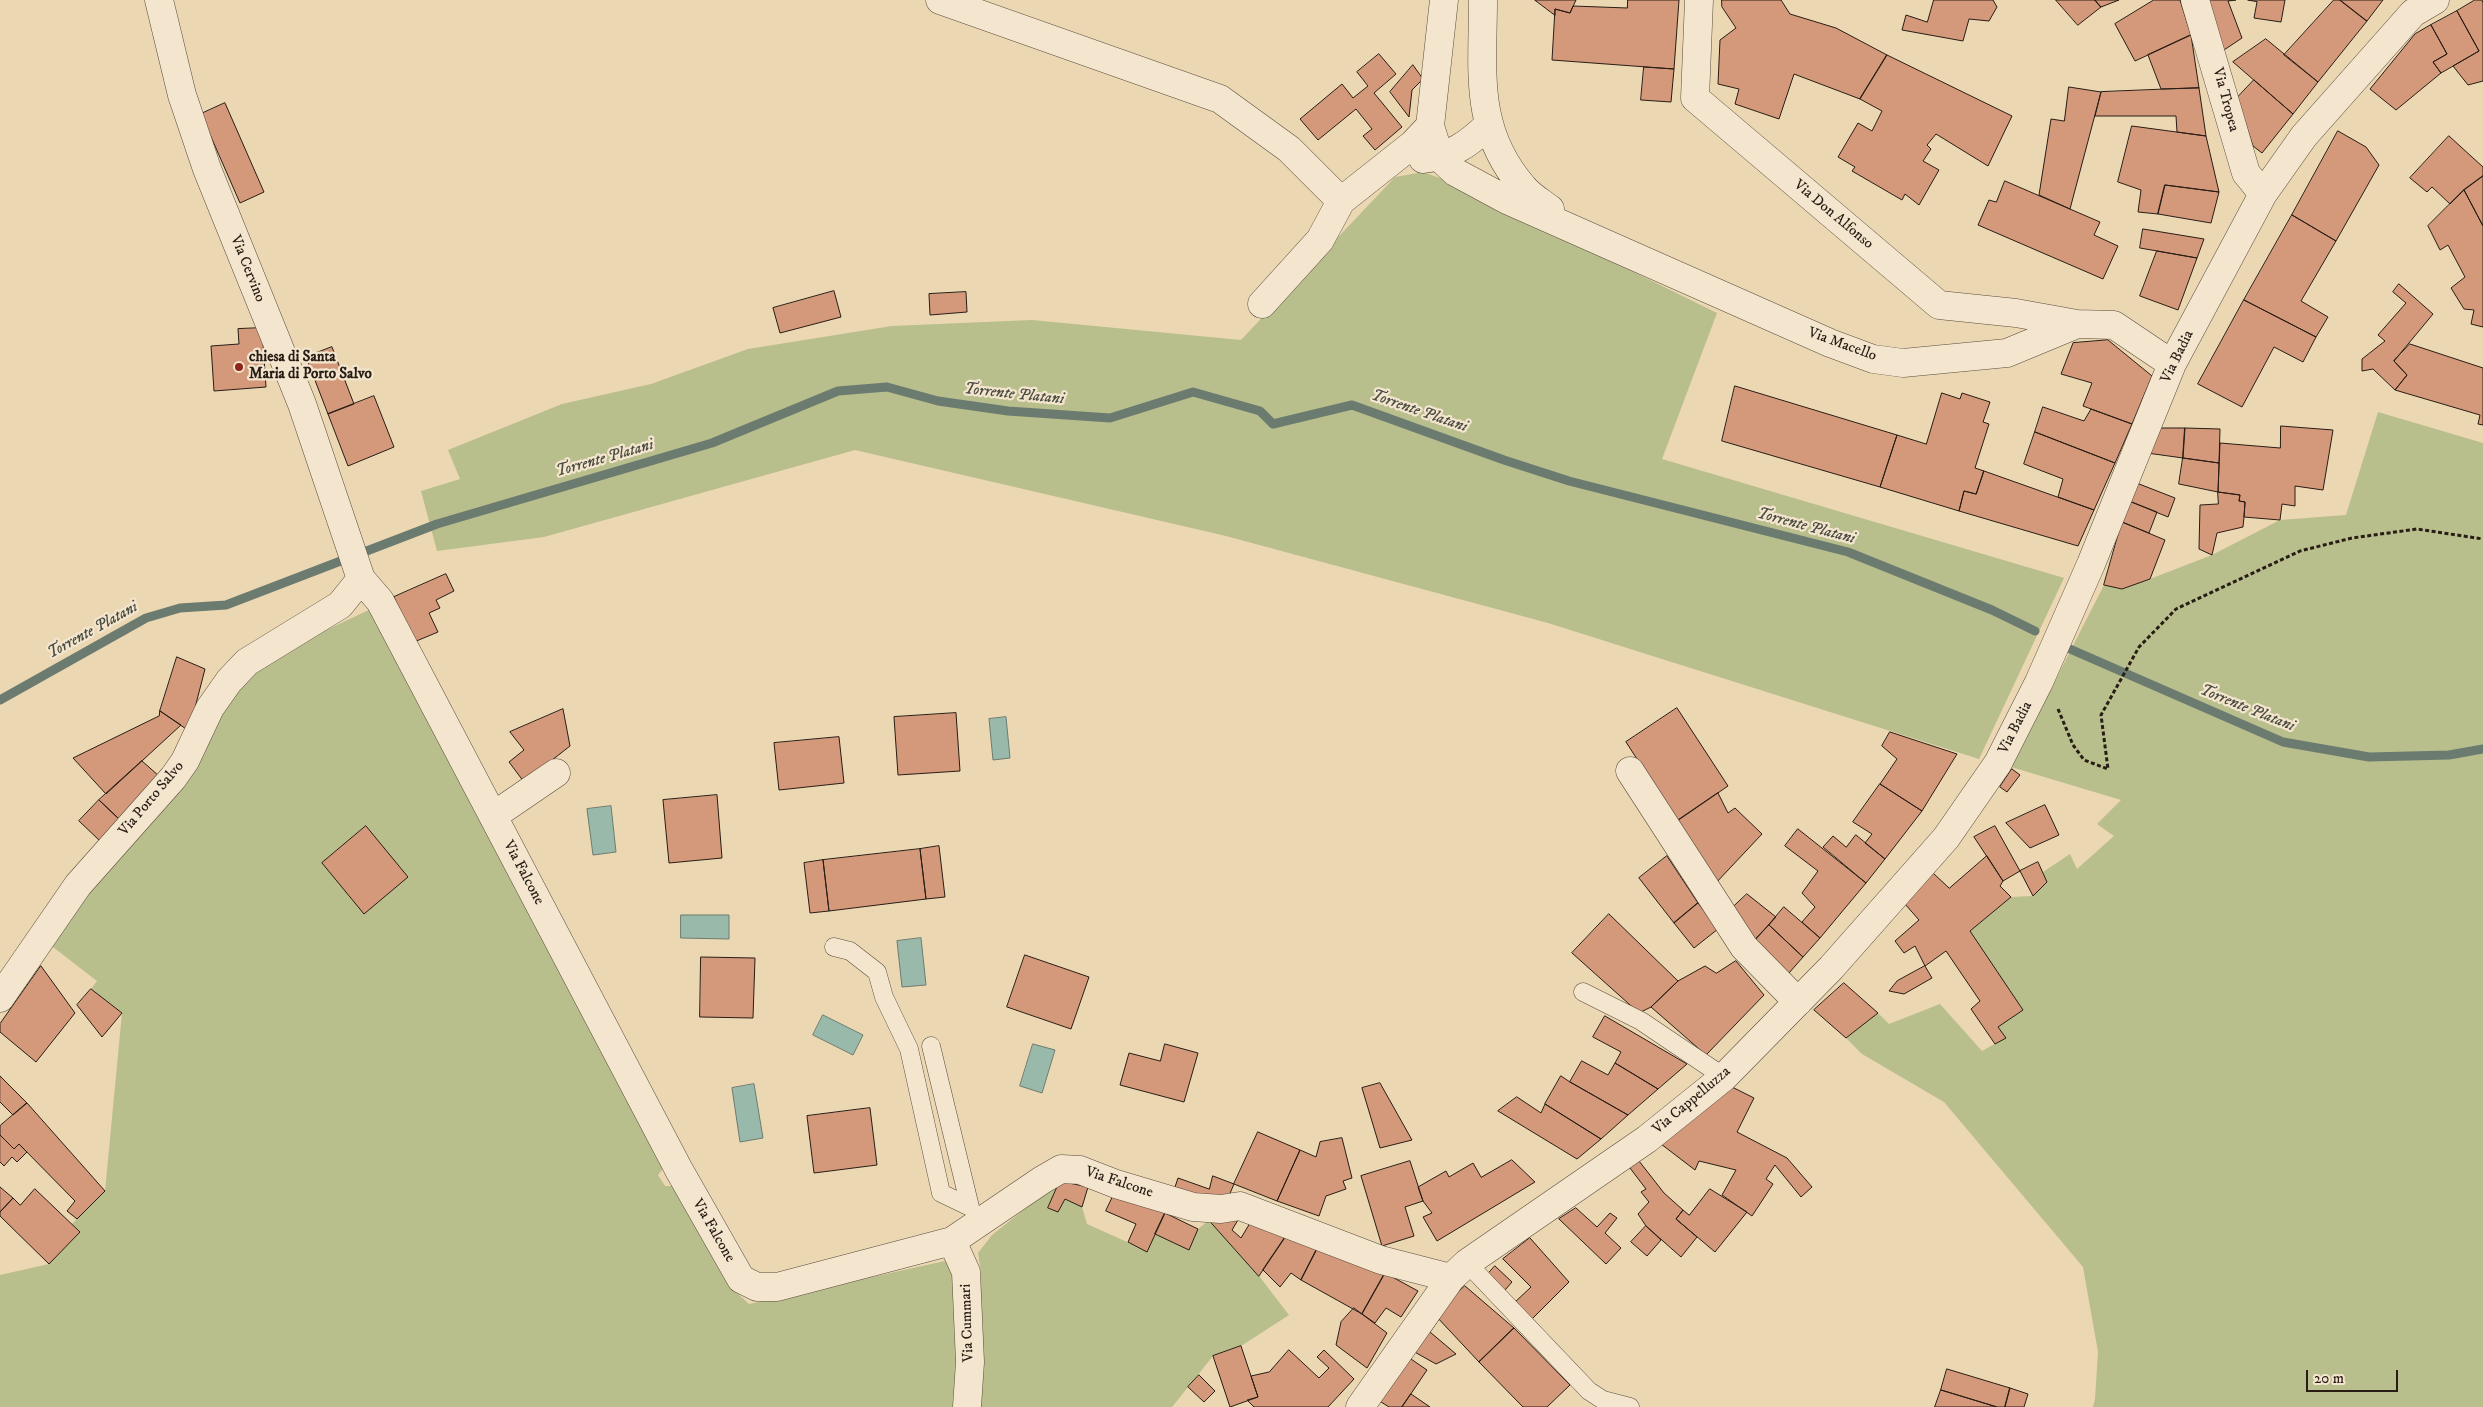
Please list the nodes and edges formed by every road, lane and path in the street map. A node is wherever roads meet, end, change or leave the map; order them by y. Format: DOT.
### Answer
graph roads {
  1 [pos="159,0"];
  2 [pos="940,0"];
  3 [pos="1444,0"];
  4 [pos="1483,0"];
  5 [pos="1699,0"];
  6 [pos="2195,0"];
  7 [pos="2435,0"];
  8 [pos="1488,125"];
  9 [pos="1430,126"];
  10 [pos="1440,158"];
  11 [pos="1376,172"];
  12 [pos="2263,194"];
  13 [pos="1341,201"];
  14 [pos="1574,229"];
  15 [pos="1262,304"];
  16 [pos="2077,324"];
  17 [pos="2172,364"];
  18 [pos="2483,539"];
  19 [pos="361,579"];
  20 [pos="2039,682"];
  21 [pos="1998,763"];
  22 [pos="1630,771"];
  23 [pos="556,773"];
  24 [pos="494,816"];
  25 [pos="834,947"];
  26 [pos="1583,992"];
  27 [pos="0,998"];
  28 [pos="1798,1002"];
  29 [pos="931,1046"];
  30 [pos="1724,1077"];
  31 [pos="952,1241"];
  32 [pos="1459,1270"];
  33 [pos="967,1407"];
  34 [pos="1360,1407"];
  35 [pos="1630,1407"];
  1 -- 19 [label="street, Via Cervino"];
  2 -- 13 [label="street"];
  3 -- 9 [label="street"];
  4 -- 8 [label="street"];
  5 -- 16 [label="street, Via Don Alfonso"];
  6 -- 12 [label="street, Via Tropea"];
  7 -- 12 [label="street, Via Badia"];
  8 -- 10 [label="street"];
  8 -- 14 [label="street"];
  9 -- 10 [label="street"];
  9 -- 11 [label="street"];
  10 -- 11 [label="street"];
  10 -- 14 [label="street"];
  11 -- 13 [label="street"];
  12 -- 17 [label="street, Via Badia"];
  13 -- 15 [label="street"];
  14 -- 16 [label="street, Via Macello"];
  16 -- 17 [label="street, Via Macello"];
  17 -- 20 [label="street, Via Badia"];
  18 -- 20 [label="path"];
  19 -- 24 [label="street, Via Falcone"];
  19 -- 27 [label="street, Via Porto Salvo"];
  20 -- 21 [label="street, Via Badia"];
  21 -- 28 [label="street, Via Cappelluzza"];
  22 -- 28 [label="street"];
  23 -- 24 [label="street"];
  24 -- 31 [label="street, Via Falcone"];
  25 -- 29 [label="lane"];
  26 -- 30 [label="lane"];
  28 -- 30 [label="street, Via Cappelluzza"];
  30 -- 32 [label="street, Via Cappelluzza"];
  31 -- 32 [label="street, Via Falcone"];
  31 -- 33 [label="street, Via Cummari"];
  32 -- 34 [label="street, Via Cappelluzza"];
  32 -- 35 [label="lane"];
}
